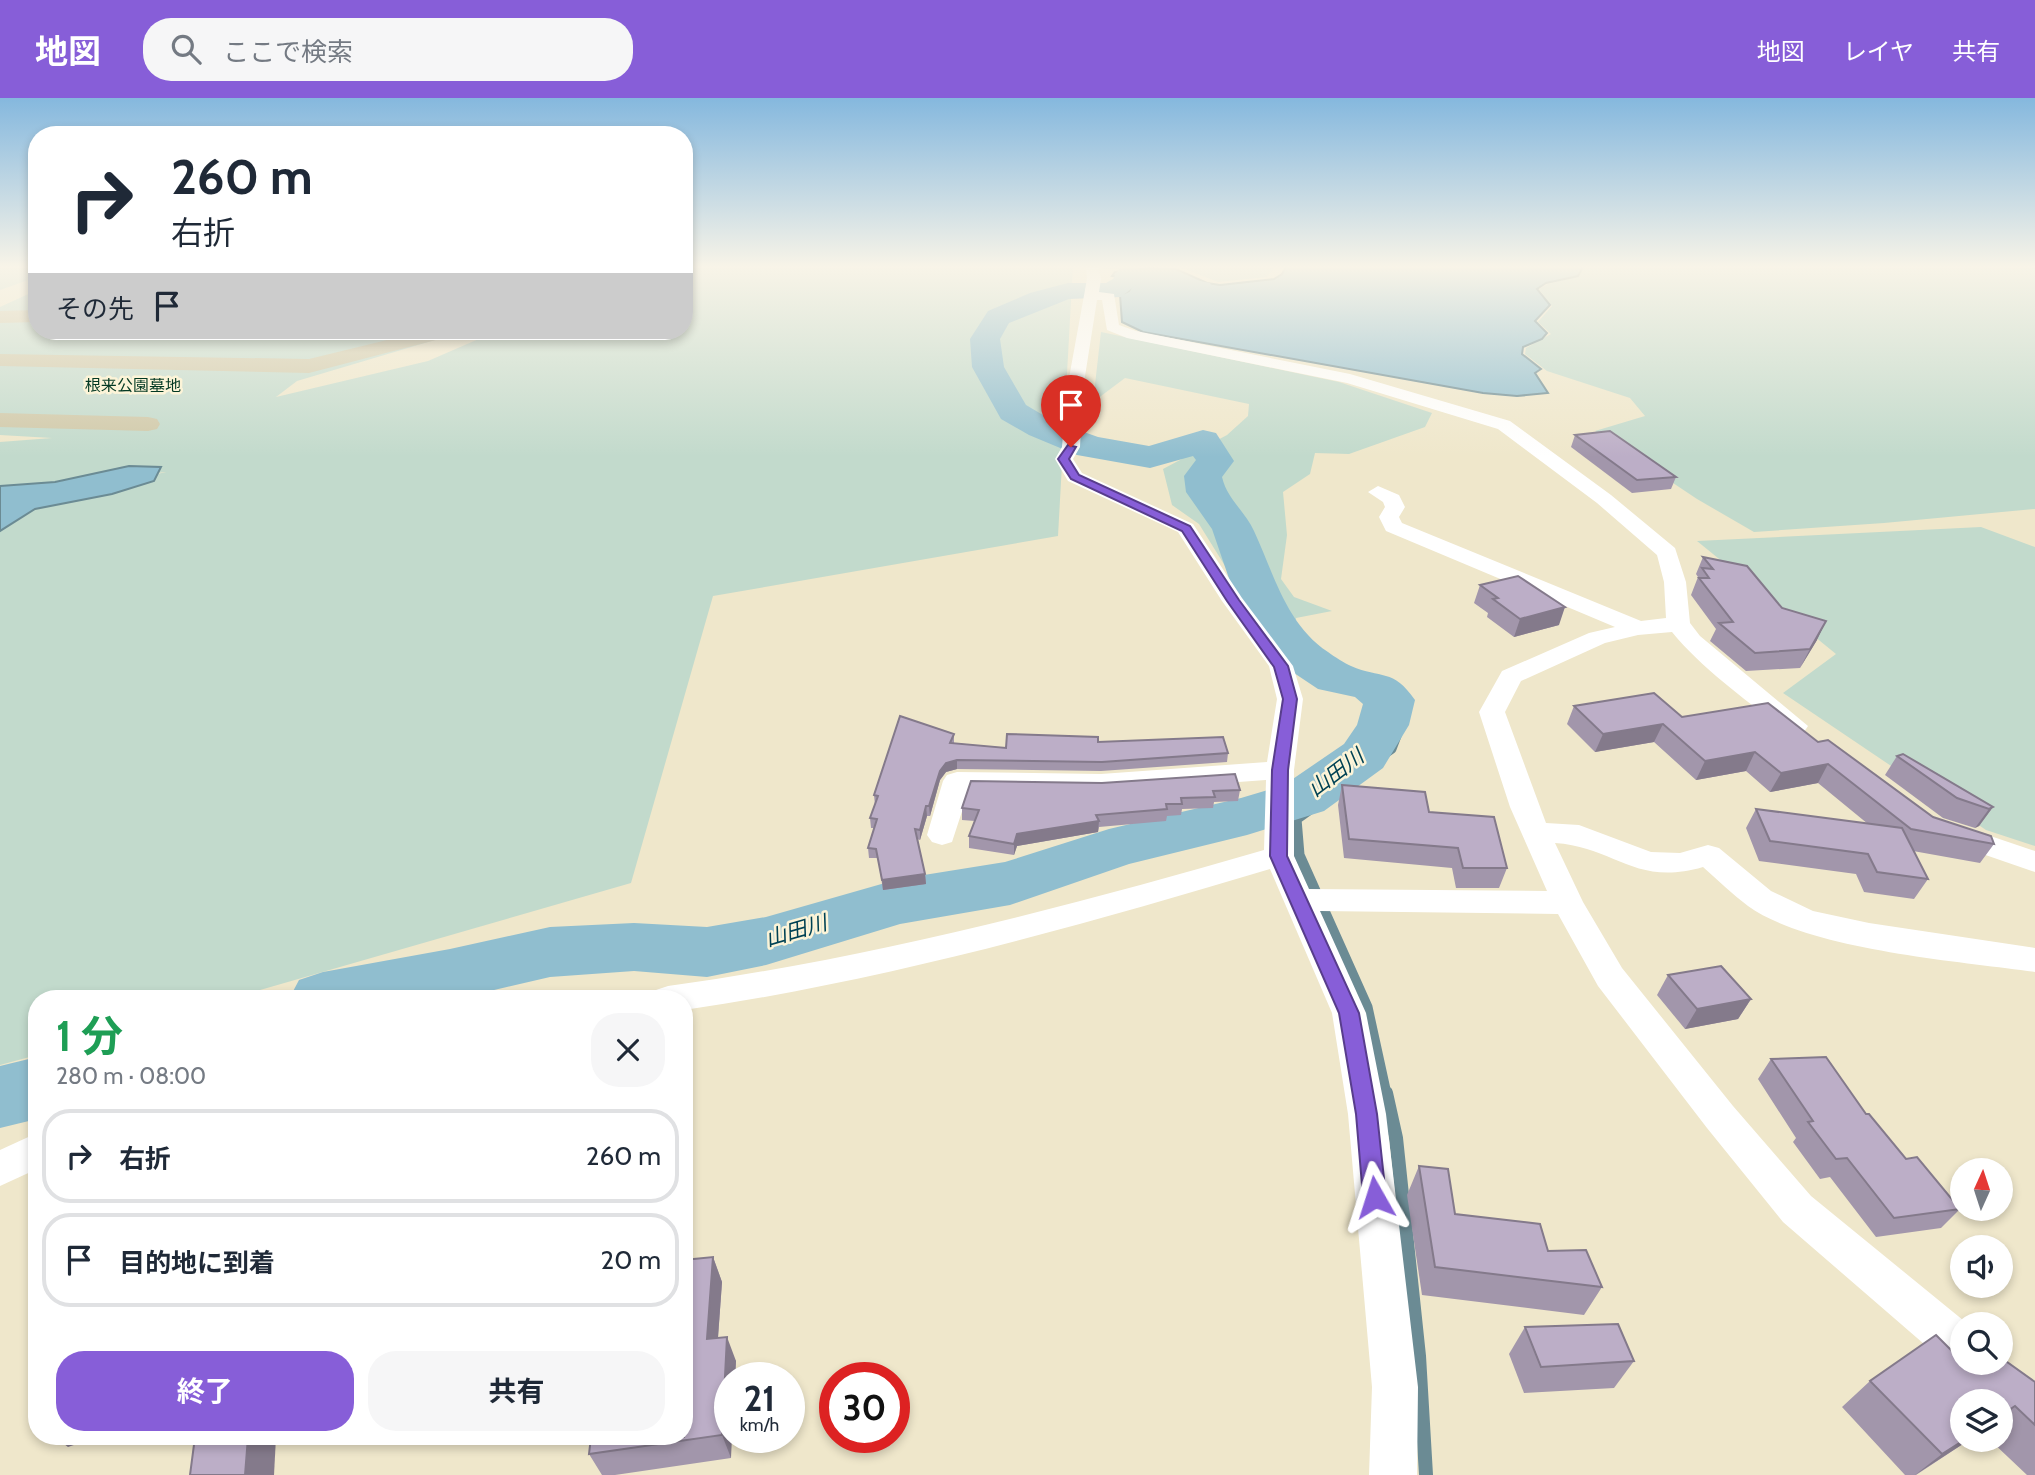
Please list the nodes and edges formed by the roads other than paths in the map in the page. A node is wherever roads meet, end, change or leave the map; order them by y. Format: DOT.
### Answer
graph roads {
  1 [pos="1085,329"];
  2 [pos="1118,329"];
  3 [pos="412,340"];
  4 [pos="0,360"];
  5 [pos="0,420"];
  6 [pos="148,424"];
  7 [pos="1377,492"];
  8 [pos="1678,624"];
  9 [pos="1638,628"];
  10 [pos="1818,742"];
  11 [pos="1280,770"];
  12 [pos="1932,827"];
  13 [pos="1536,832"];
  14 [pos="942,835"];
  15 [pos="1279,856"];
  16 [pos="2035,862"];
  17 [pos="1297,901"];
  18 [pos="1569,903"];
  19 [pos="2035,960"];
  20 [pos="693,996"];
  21 [pos="28,1155"];
  22 [pos="0,1169"];
  23 [pos="1950,1337"];
  24 [pos="1393,1475"];
  1 -- 11 [label="street"];
  2 -- 8 [label="street"];
  3 -- 4 [label="street"];
  5 -- 6 [label="street"];
  7 -- 9 [label="street"];
  8 -- 9 [label="street"];
  8 -- 10 [label="street"];
  9 -- 13 [label="street"];
  11 -- 14 [label="street"];
  11 -- 15 [label="street"];
  12 -- 16 [label="street"];
  13 -- 18 [label="street"];
  13 -- 19 [label="street"];
  15 -- 17 [label="street"];
  15 -- 20 [label="street"];
  17 -- 18 [label="street"];
  17 -- 24 [label="street"];
  18 -- 23 [label="street"];
  21 -- 22 [label="street"];
}
